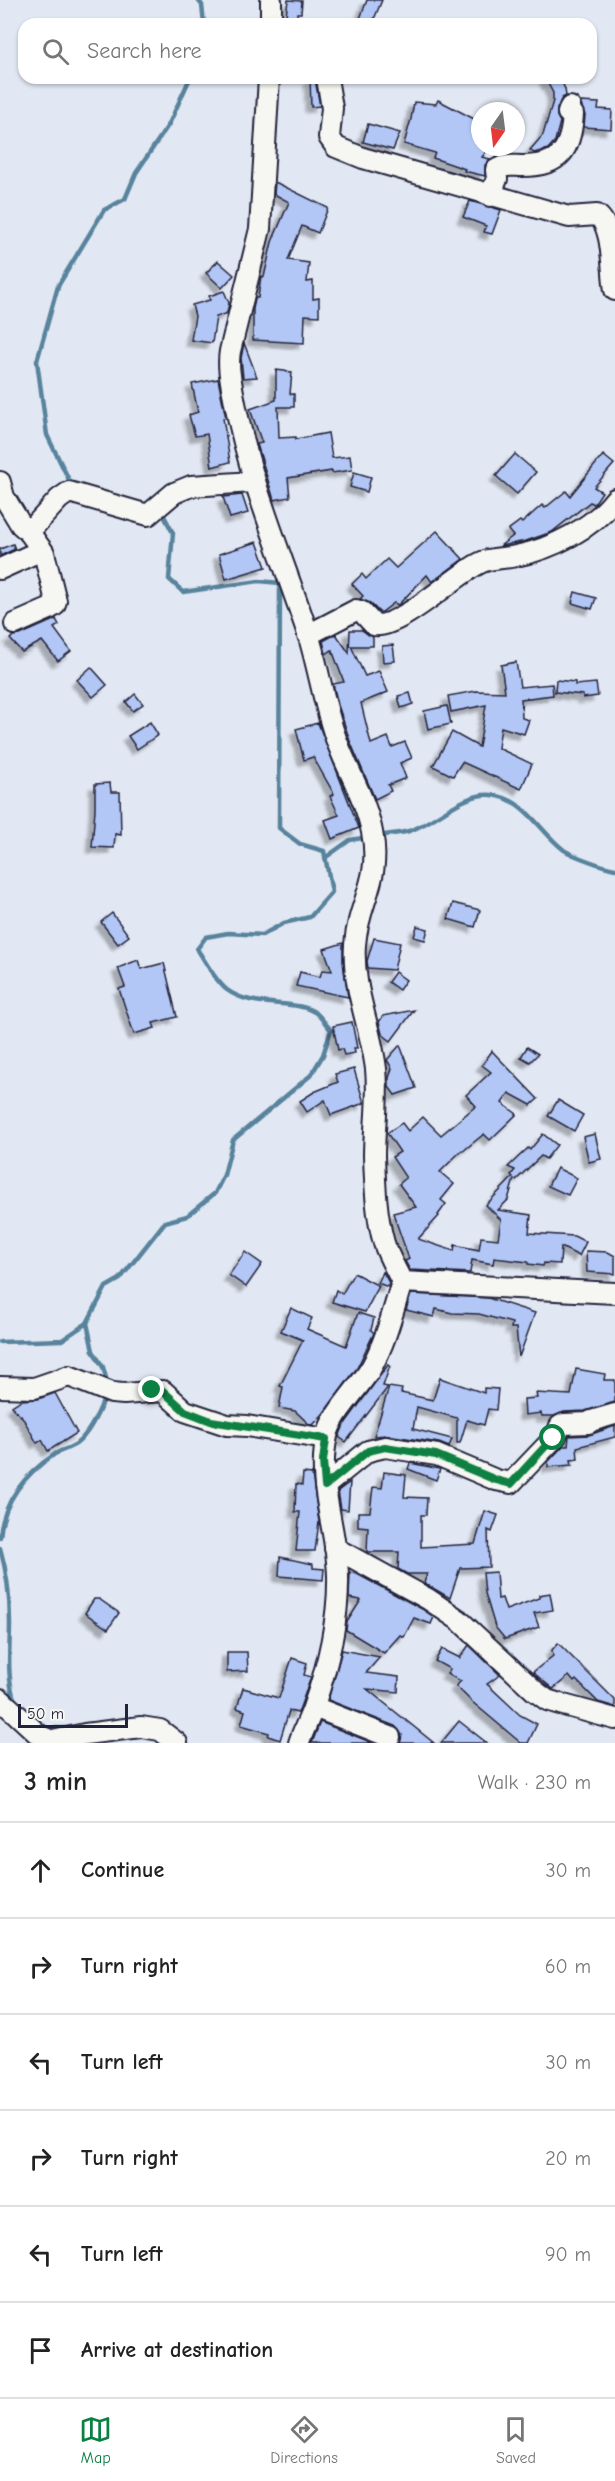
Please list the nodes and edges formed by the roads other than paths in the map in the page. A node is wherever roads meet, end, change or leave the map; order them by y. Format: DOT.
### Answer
graph roads {
  1 [pos="271,0"];
  2 [pos="271,18"];
  3 [pos="269,84"];
  4 [pos="328,84"];
  5 [pos="570,107"];
  6 [pos="490,196"];
  7 [pos="615,290"];
  8 [pos="0,482"];
  9 [pos="254,482"];
  10 [pos="615,499"];
  11 [pos="29,532"];
  12 [pos="42,550"];
  13 [pos="0,569"];
  14 [pos="15,624"];
  15 [pos="308,635"];
  16 [pos="402,1282"];
  17 [pos="615,1293"];
  18 [pos="0,1387"];
  19 [pos="615,1414"];
  20 [pos="326,1439"];
  21 [pos="325,1486"];
  22 [pos="335,1548"];
  23 [pos="0,1699"];
  24 [pos="314,1707"];
  25 [pos="615,1719"];
  26 [pos="390,1737"];
  27 [pos="52,1742"];
  28 [pos="177,1743"];
  29 [pos="299,1743"];
  1 -- 2 [label="street"];
  3 -- 9 [label="street"];
  4 -- 6 [label="street"];
  5 -- 6 [label="street"];
  6 -- 7 [label="street"];
  8 -- 11 [label="street"];
  9 -- 11 [label="street"];
  9 -- 15 [label="street"];
  10 -- 15 [label="street"];
  11 -- 12 [label="street"];
  12 -- 13 [label="street"];
  12 -- 14 [label="street"];
  15 -- 16 [label="street"];
  16 -- 17 [label="street"];
  16 -- 20 [label="street"];
  18 -- 20 [label="street"];
  19 -- 21 [label="street"];
  20 -- 21 [label="street"];
  21 -- 22 [label="street"];
  22 -- 24 [label="street"];
  22 -- 25 [label="street"];
  23 -- 27 [label="street"];
  24 -- 26 [label="street"];
  24 -- 29 [label="street"];
  27 -- 28 [label="street"];
}
